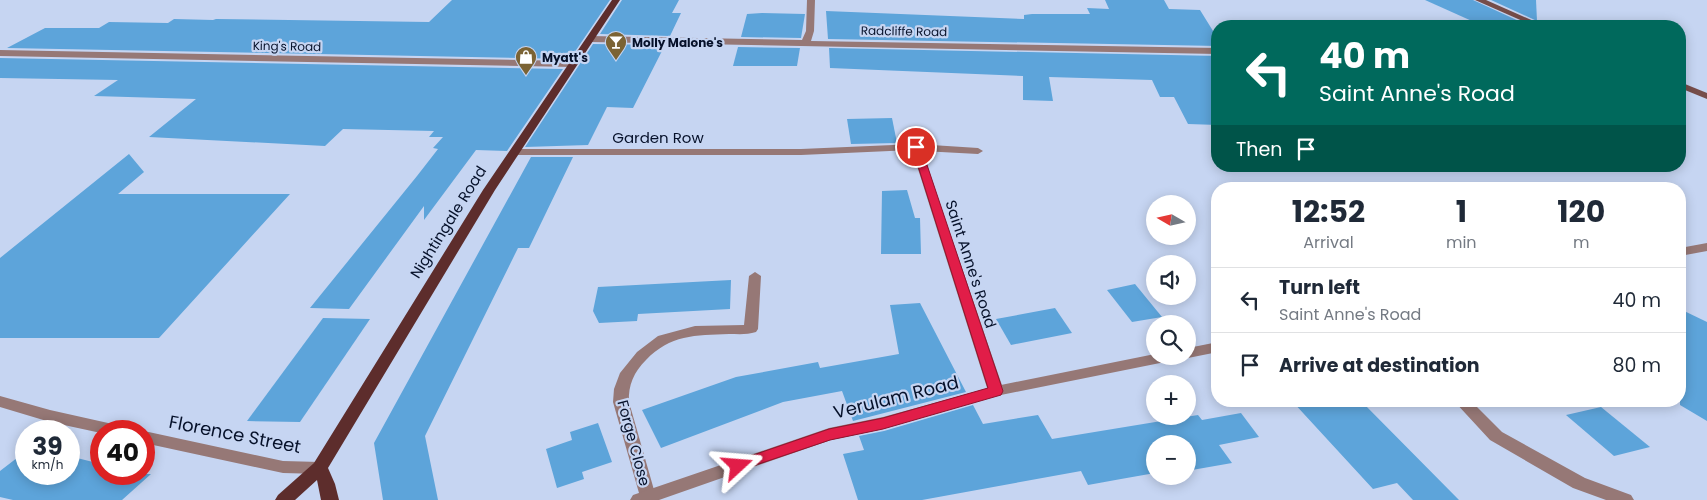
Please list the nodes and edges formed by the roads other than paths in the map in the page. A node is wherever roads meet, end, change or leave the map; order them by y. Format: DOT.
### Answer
graph roads {
  1 [pos="616,0"];
  2 [pos="812,0"];
  3 [pos="1479,0"];
  4 [pos="1527,20"];
  5 [pos="590,39"];
  6 [pos="806,41"];
  7 [pos="1211,51"];
  8 [pos="0,54"];
  9 [pos="572,64"];
  10 [pos="1686,87"];
  11 [pos="1707,96"];
  12 [pos="802,140"];
  13 [pos="916,147"];
  14 [pos="978,151"];
  15 [pos="515,152"];
  16 [pos="802,154"];
  17 [pos="1707,247"];
  18 [pos="1686,251"];
  19 [pos="755,276"];
  20 [pos="1211,348"];
  21 [pos="1196,351"];
  22 [pos="1146,361"];
  23 [pos="996,391"];
  24 [pos="0,402"];
  25 [pos="1467,407"];
  26 [pos="90,425"];
  27 [pos="155,439"];
  28 [pos="320,468"];
  29 [pos="643,498"];
  30 [pos="284,500"];
  31 [pos="330,500"];
  32 [pos="1625,500"];
  1 -- 5 [label="main road, Nightingale Road"];
  2 -- 6 [label="street"];
  3 -- 4 [label="main road"];
  5 -- 6 [label="street, Radcliffe Road"];
  5 -- 9 [label="main road, Nightingale Road"];
  6 -- 7 [label="street, Radcliffe Road"];
  8 -- 9 [label="street, King's Road"];
  9 -- 15 [label="main road, Nightingale Road"];
  10 -- 11 [label="main road"];
  12 -- 16 [label="street"];
  13 -- 14 [label="street, Garden Row"];
  13 -- 16 [label="street, Garden Row"];
  13 -- 23 [label="street, Saint Anne's Road"];
  15 -- 16 [label="street, Garden Row"];
  15 -- 28 [label="main road, Nightingale Road"];
  17 -- 18 [label="street"];
  19 -- 29 [label="street, Forge Close"];
  20 -- 21 [label="street"];
  22 -- 23 [label="street, Verulam Road"];
  23 -- 29 [label="street, Verulam Road"];
  24 -- 26 [label="street"];
  25 -- 32 [label="street"];
  27 -- 28 [label="street, Florence Street"];
  28 -- 30 [label="main road, Nightingale Road"];
  28 -- 31 [label="main road"];
}
